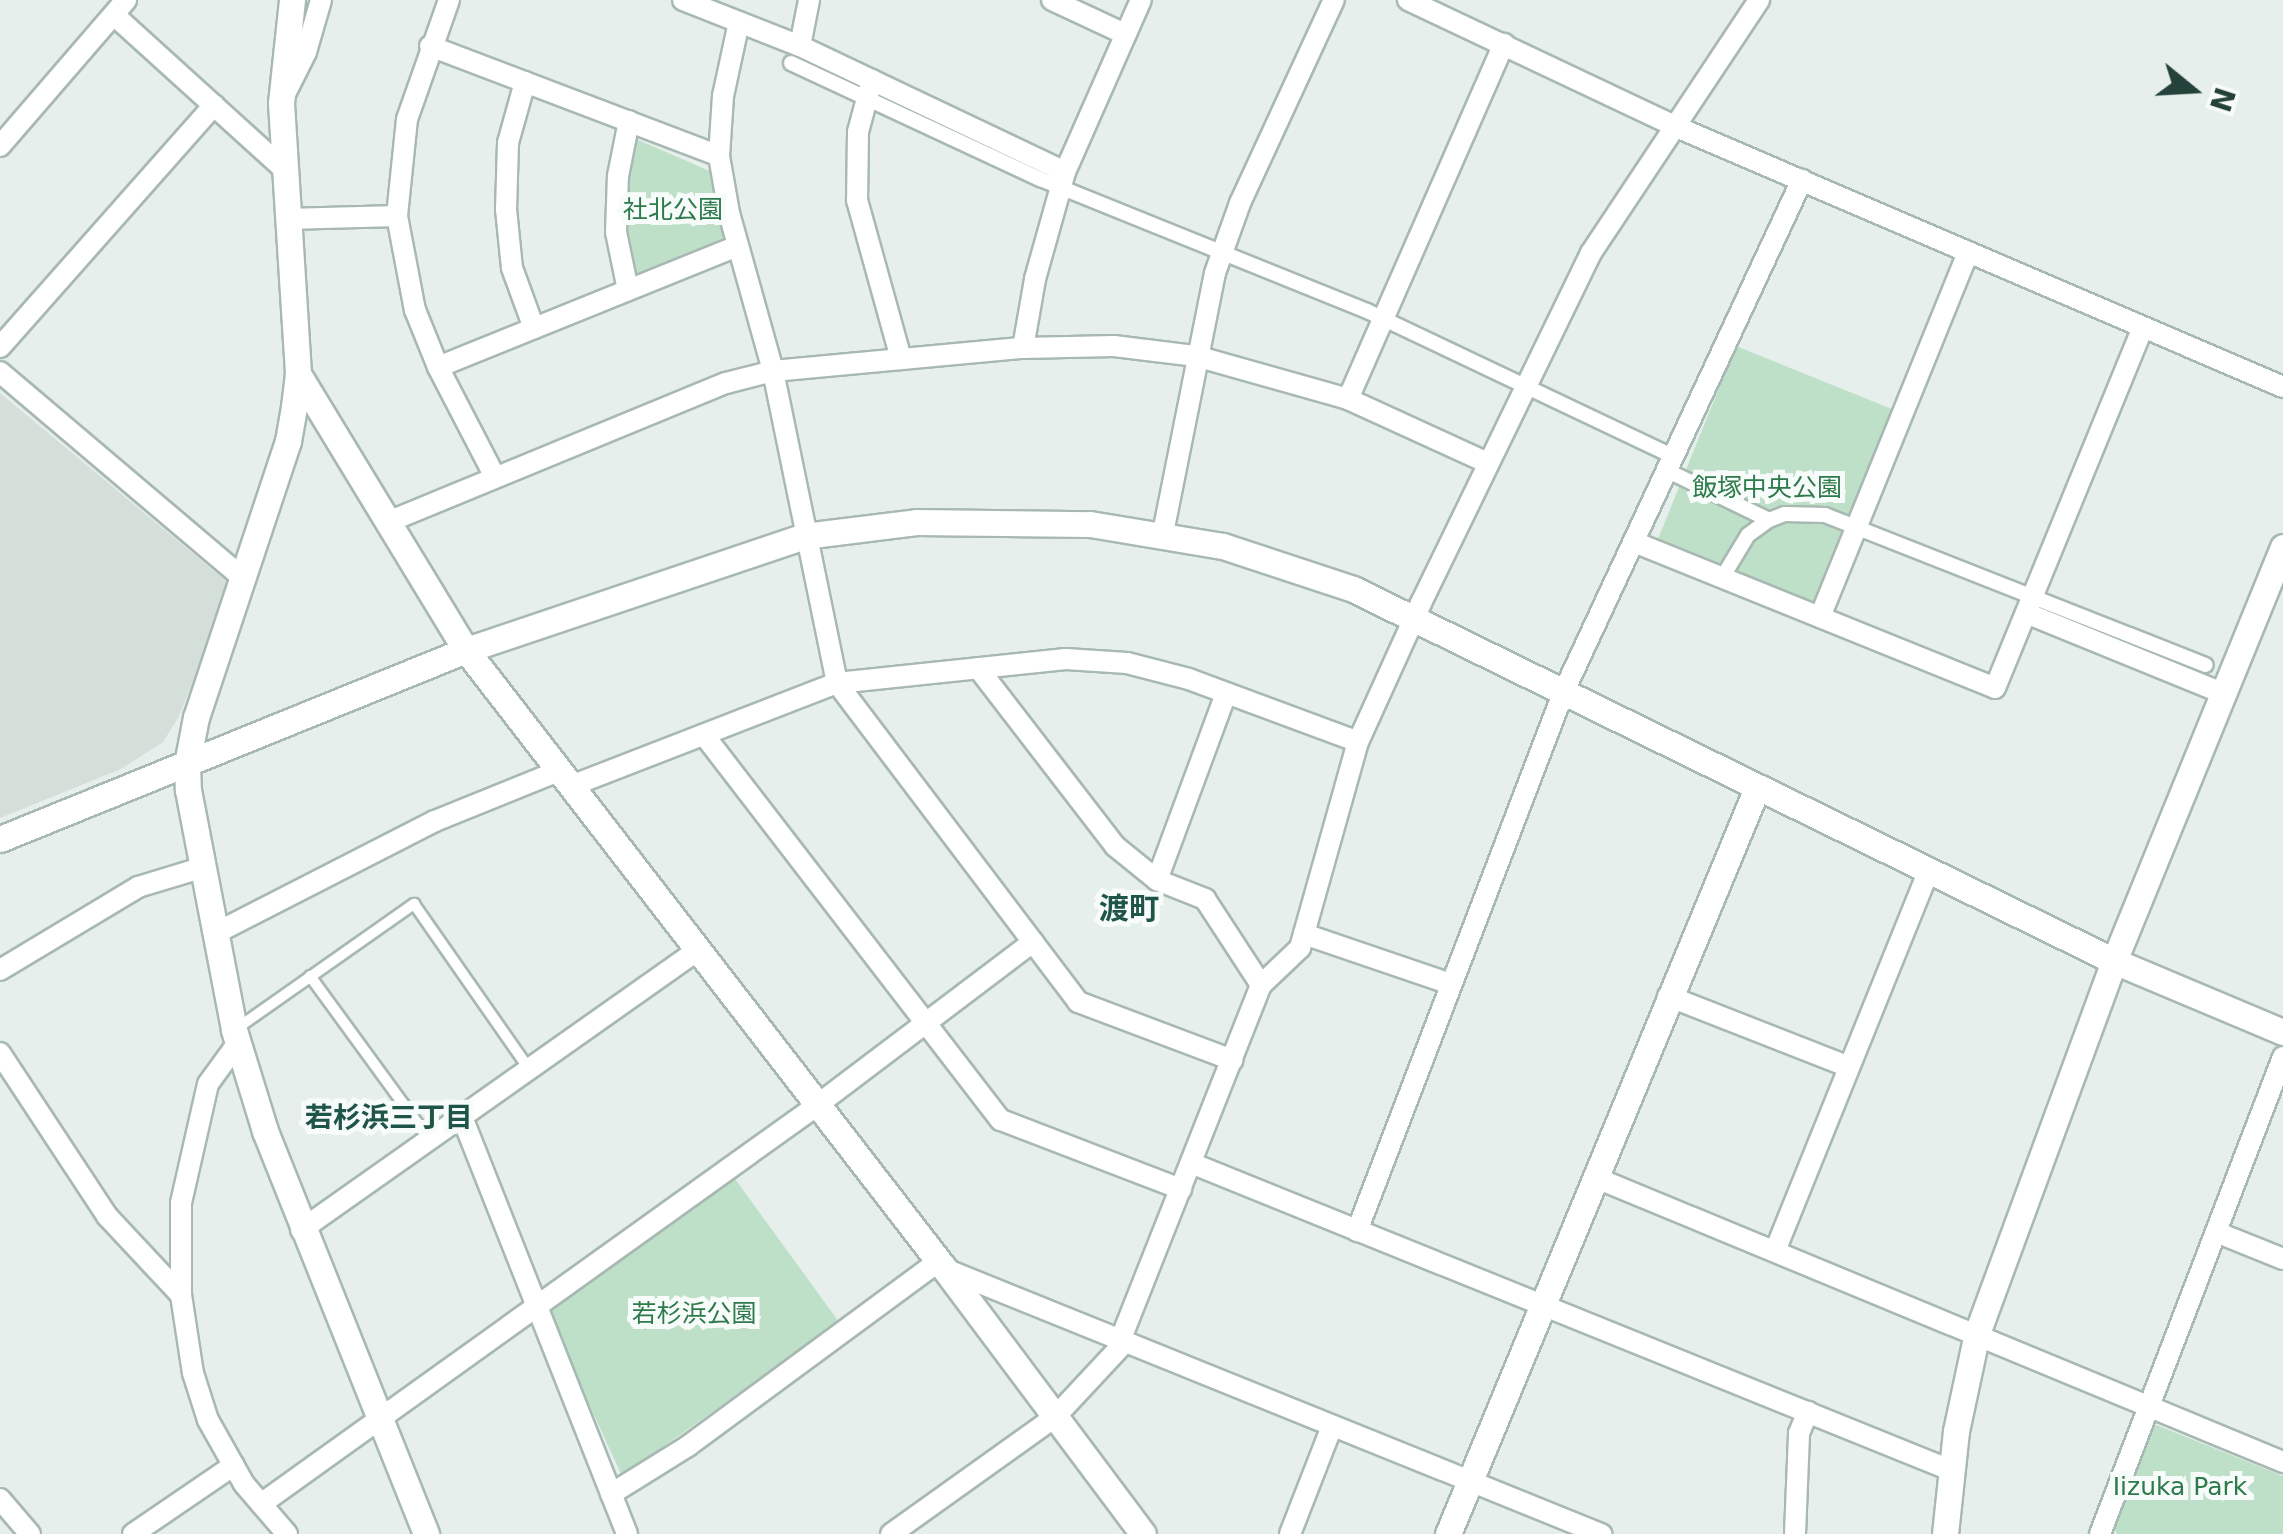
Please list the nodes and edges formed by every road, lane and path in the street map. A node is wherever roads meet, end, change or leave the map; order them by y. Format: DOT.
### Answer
graph roads {
  1 [pos="322,0"];
  2 [pos="449,0"];
  3 [pos="683,0"];
  4 [pos="809,0"];
  5 [pos="1052,0"];
  6 [pos="1141,0"];
  7 [pos="1334,0"];
  8 [pos="1408,0"];
  9 [pos="1759,0"];
  10 [pos="288,2"];
  11 [pos="120,8"];
  12 [pos="739,22"];
  13 [pos="1125,34"];
  14 [pos="1504,44"];
  15 [pos="430,46"];
  16 [pos="796,54"];
  17 [pos="525,82"];
  18 [pos="868,89"];
  19 [pos="281,103"];
  20 [pos="214,105"];
  21 [pos="629,121"];
  22 [pos="1672,125"];
  23 [pos="0,146"];
  24 [pos="719,156"];
  25 [pos="283,168"];
  26 [pos="1063,180"];
  27 [pos="1802,180"];
  28 [pos="397,216"];
  29 [pos="287,219"];
  30 [pos="738,246"];
  31 [pos="1968,252"];
  32 [pos="1221,255"];
  33 [pos="628,290"];
  34 [pos="1381,317"];
  35 [pos="2144,327"];
  36 [pos="534,328"];
  37 [pos="0,347"];
  38 [pos="1023,348"];
  39 [pos="1196,356"];
  40 [pos="900,360"];
  41 [pos="438,367"];
  42 [pos="773,371"];
  43 [pos="0,372"];
  44 [pos="298,374"];
  45 [pos="1526,384"];
  46 [pos="2283,387"];
  47 [pos="1348,399"];
  48 [pos="1488,463"];
  49 [pos="1672,464"];
  50 [pos="495,478"];
  51 [pos="1770,520"];
  52 [pos="388,522"];
  53 [pos="1856,527"];
  54 [pos="1162,532"];
  55 [pos="804,536"];
  56 [pos="1634,542"];
  57 [pos="2283,547"];
  58 [pos="243,578"];
  59 [pos="1722,578"];
  60 [pos="2030,605"];
  61 [pos="1414,617"];
  62 [pos="1820,617"];
  63 [pos="466,650"];
  64 [pos="2206,666"];
  65 [pos="978,668"];
  66 [pos="837,683"];
  67 [pos="1564,691"];
  68 [pos="1226,693"];
  69 [pos="2224,694"];
  70 [pos="704,734"];
  71 [pos="1358,742"];
  72 [pos="187,764"];
  73 [pos="565,779"];
  74 [pos="1756,788"];
  75 [pos="0,838"];
  76 [pos="201,868"];
  77 [pos="1928,870"];
  78 [pos="1157,880"];
  79 [pos="214,934"];
  80 [pos="1304,934"];
  81 [pos="1033,942"];
  82 [pos="697,951"];
  83 [pos="2114,961"];
  84 [pos="0,970"];
  85 [pos="310,976"];
  86 [pos="1452,984"];
  87 [pos="1262,985"];
  88 [pos="1668,996"];
  89 [pos="925,1024"];
  90 [pos="2283,1032"];
  91 [pos="235,1037"];
  92 [pos="0,1053"];
  93 [pos="2283,1057"];
  94 [pos="1232,1060"];
  95 [pos="1849,1067"];
  96 [pos="529,1070"];
  97 [pos="816,1106"];
  98 [pos="462,1116"];
  99 [pos="430,1139"];
  100 [pos="1191,1164"];
  101 [pos="1594,1177"];
  102 [pos="1181,1189"];
  103 [pos="301,1230"];
  104 [pos="1357,1231"];
  105 [pos="2216,1232"];
  106 [pos="1775,1250"];
  107 [pos="2283,1259"];
  108 [pos="941,1265"];
  109 [pos="181,1295"];
  110 [pos="536,1306"];
  111 [pos="1541,1306"];
  112 [pos="1977,1333"];
  113 [pos="1122,1342"];
  114 [pos="2149,1408"];
  115 [pos="1808,1412"];
  116 [pos="1056,1417"];
  117 [pos="381,1418"];
  118 [pos="1332,1426"];
  119 [pos="2283,1462"];
  120 [pos="234,1466"];
  121 [pos="1950,1470"];
  122 [pos="1470,1480"];
  123 [pos="611,1494"];
  124 [pos="0,1499"];
  125 [pos="261,1504"];
  126 [pos="30,1534"];
  127 [pos="133,1534"];
  128 [pos="286,1534"];
  129 [pos="426,1534"];
  130 [pos="628,1534"];
  131 [pos="891,1534"];
  132 [pos="1143,1534"];
  133 [pos="1290,1534"];
  134 [pos="1448,1534"];
  135 [pos="1601,1534"];
  136 [pos="1795,1534"];
  137 [pos="1945,1534"];
  138 [pos="2100,1534"];
  1 -- 19 [label="street"];
  2 -- 15 [label="street"];
  3 -- 12 [label="street"];
  4 -- 16 [label="street"];
  5 -- 13 [label="street"];
  6 -- 13 [label="street"];
  7 -- 32 [label="street"];
  8 -- 14 [label="street"];
  9 -- 22 [label="street"];
  10 -- 19 [label="street"];
  11 -- 20 [label="street"];
  11 -- 23 [label="street"];
  12 -- 16 [label="street"];
  12 -- 24 [label="street"];
  13 -- 26 [label="street"];
  14 -- 22 [label="street"];
  14 -- 34 [label="street"];
  15 -- 17 [label="street"];
  15 -- 28 [label="street"];
  16 -- 18 [label="street"];
  17 -- 21 [label="street"];
  17 -- 36 [label="street"];
  18 -- 26 [label="street"];
  18 -- 40 [label="street"];
  19 -- 25 [label="street"];
  20 -- 25 [label="street"];
  20 -- 37 [label="street"];
  21 -- 24 [label="street"];
  21 -- 33 [label="street"];
  22 -- 27 [label="street"];
  22 -- 45 [label="street"];
  24 -- 30 [label="street"];
  25 -- 29 [label="street"];
  26 -- 32 [label="street"];
  26 -- 38 [label="street"];
  27 -- 31 [label="street"];
  27 -- 49 [label="street"];
  28 -- 29 [label="street"];
  28 -- 41 [label="street"];
  29 -- 44 [label="street"];
  30 -- 33 [label="street"];
  30 -- 42 [label="street"];
  31 -- 35 [label="street"];
  31 -- 53 [label="street"];
  32 -- 34 [label="street"];
  32 -- 39 [label="street"];
  33 -- 36 [label="street"];
  34 -- 45 [label="street"];
  34 -- 47 [label="street"];
  35 -- 46 [label="street"];
  35 -- 60 [label="street"];
  36 -- 41 [label="street"];
  38 -- 39 [label="street"];
  38 -- 40 [label="street"];
  39 -- 47 [label="street"];
  39 -- 54 [label="street"];
  40 -- 42 [label="street"];
  41 -- 50 [label="street"];
  42 -- 50 [label="street"];
  42 -- 55 [label="street"];
  43 -- 58 [label="street"];
  44 -- 52 [label="street"];
  44 -- 58 [label="street"];
  45 -- 48 [label="street"];
  45 -- 49 [label="street"];
  47 -- 48 [label="street"];
  48 -- 61 [label="street"];
  49 -- 51 [label="street"];
  49 -- 56 [label="street"];
  50 -- 52 [label="street"];
  51 -- 53 [label="street"];
  51 -- 59 [label="street"];
  52 -- 63 [label="street"];
  53 -- 60 [label="street"];
  53 -- 62 [label="street"];
  54 -- 55 [label="street"];
  54 -- 61 [label="street"];
  55 -- 63 [label="street"];
  55 -- 66 [label="street"];
  56 -- 59 [label="street"];
  56 -- 67 [label="street"];
  57 -- 69 [label="street"];
  58 -- 72 [label="street"];
  59 -- 62 [label="street"];
  60 -- 62 [label="street"];
  60 -- 64 [label="street"];
  60 -- 69 [label="street"];
  61 -- 67 [label="street"];
  61 -- 71 [label="street"];
  63 -- 72 [label="street"];
  63 -- 73 [label="street"];
  65 -- 66 [label="street"];
  65 -- 68 [label="street"];
  65 -- 78 [label="street"];
  66 -- 70 [label="street"];
  66 -- 81 [label="street"];
  67 -- 74 [label="street"];
  67 -- 86 [label="street"];
  68 -- 71 [label="street"];
  68 -- 78 [label="street"];
  69 -- 83 [label="street"];
  70 -- 73 [label="street"];
  70 -- 89 [label="street"];
  71 -- 80 [label="street"];
  72 -- 75 [label="street"];
  72 -- 76 [label="street"];
  73 -- 79 [label="street"];
  73 -- 82 [label="street"];
  74 -- 77 [label="street"];
  74 -- 88 [label="street"];
  76 -- 79 [label="street"];
  76 -- 84 [label="street"];
  77 -- 83 [label="street"];
  77 -- 95 [label="street"];
  78 -- 87 [label="street"];
  79 -- 91 [label="street"];
  80 -- 86 [label="street"];
  80 -- 87 [label="street"];
  81 -- 89 [label="street"];
  81 -- 94 [label="street"];
  82 -- 96 [label="street"];
  82 -- 97 [label="street"];
  83 -- 90 [label="street"];
  83 -- 112 [label="street"];
  85 -- 91 [label="lane"];
  85 -- 96 [label="lane"];
  85 -- 99 [label="lane"];
  86 -- 104 [label="street"];
  87 -- 94 [label="street"];
  88 -- 95 [label="street"];
  88 -- 101 [label="street"];
  89 -- 97 [label="street"];
  89 -- 102 [label="street"];
  91 -- 103 [label="street"];
  91 -- 109 [label="street"];
  92 -- 109 [label="street"];
  93 -- 105 [label="street"];
  94 -- 100 [label="street"];
  95 -- 106 [label="street"];
  96 -- 98 [label="street"];
  97 -- 108 [label="street"];
  97 -- 110 [label="street"];
  98 -- 99 [label="street"];
  98 -- 110 [label="street"];
  99 -- 103 [label="street"];
  100 -- 102 [label="street"];
  100 -- 104 [label="street"];
  101 -- 106 [label="street"];
  101 -- 111 [label="street"];
  102 -- 113 [label="street"];
  103 -- 117 [label="street"];
  104 -- 111 [label="street"];
  105 -- 107 [label="street"];
  105 -- 114 [label="street"];
  106 -- 112 [label="street"];
  108 -- 113 [label="street"];
  108 -- 116 [label="street"];
  108 -- 123 [label="street"];
  109 -- 120 [label="street"];
  110 -- 117 [label="street"];
  110 -- 123 [label="street"];
  111 -- 115 [label="street"];
  111 -- 122 [label="street"];
  112 -- 114 [label="street"];
  112 -- 121 [label="street"];
  113 -- 116 [label="street"];
  113 -- 118 [label="street"];
  114 -- 119 [label="street"];
  114 -- 138 [label="street"];
  115 -- 121 [label="street"];
  115 -- 136 [label="street"];
  116 -- 131 [label="street"];
  116 -- 132 [label="street"];
  117 -- 125 [label="street"];
  117 -- 129 [label="street"];
  118 -- 122 [label="street"];
  118 -- 133 [label="street"];
  120 -- 125 [label="street"];
  120 -- 127 [label="street"];
  121 -- 137 [label="street"];
  122 -- 134 [label="street"];
  122 -- 135 [label="street"];
  123 -- 130 [label="street"];
  124 -- 126 [label="street"];
  125 -- 128 [label="street"];
}
